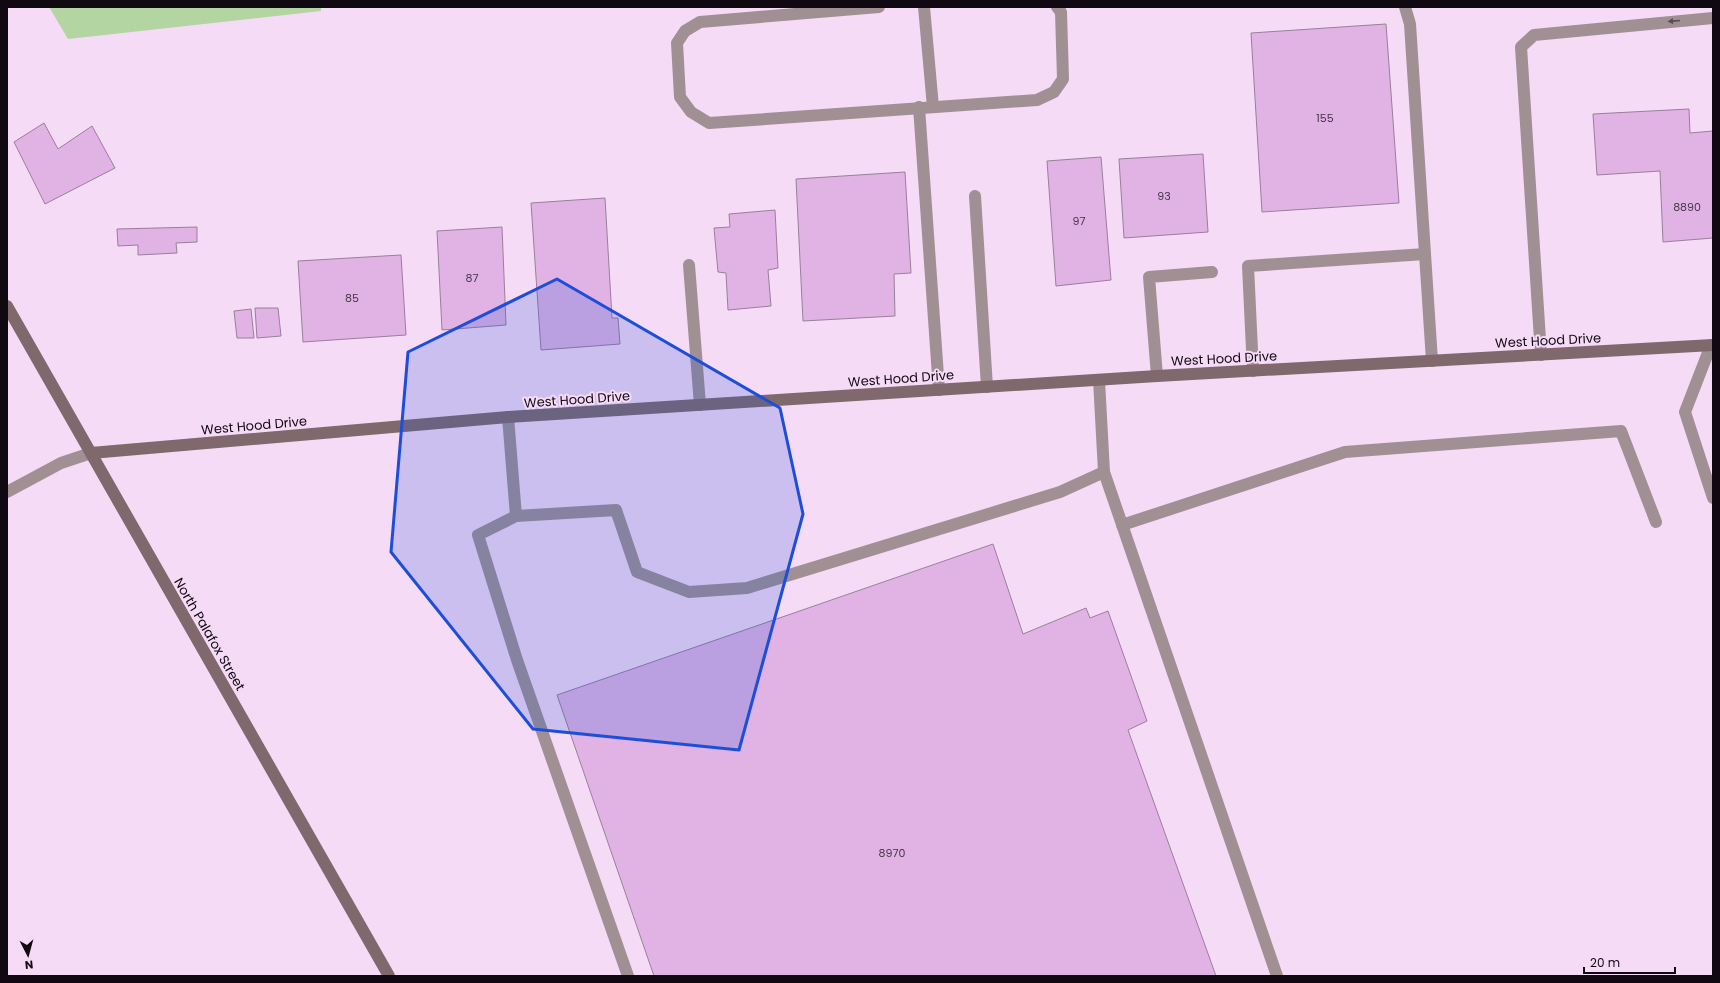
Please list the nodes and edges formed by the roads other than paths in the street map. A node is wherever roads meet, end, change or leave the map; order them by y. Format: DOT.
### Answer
graph roads {
  1 [pos="879,7"];
  2 [pos="924,7"];
  3 [pos="1057,7"];
  4 [pos="1405,7"];
  5 [pos="1713,18"];
  6 [pos="919,107"];
  7 [pos="933,107"];
  8 [pos="975,196"];
  9 [pos="1425,254"];
  10 [pos="689,265"];
  11 [pos="1212,272"];
  12 [pos="7,306"];
  13 [pos="1712,345"];
  14 [pos="1541,355"];
  15 [pos="1432,361"];
  16 [pos="1253,371"];
  17 [pos="1157,376"];
  18 [pos="1099,380"];
  19 [pos="987,387"];
  20 [pos="939,390"];
  21 [pos="700,405"];
  22 [pos="508,417"];
  23 [pos="91,453"];
  24 [pos="1707,462"];
  25 [pos="1104,472"];
  26 [pos="7,492"];
  27 [pos="1713,498"];
  28 [pos="516,516"];
  29 [pos="1656,522"];
  30 [pos="1122,525"];
  31 [pos="389,976"];
  32 [pos="628,976"];
  33 [pos="1277,976"];
  1 -- 6 [label="street"];
  2 -- 7 [label="street"];
  3 -- 7 [label="street"];
  4 -- 9 [label="street"];
  5 -- 14 [label="street, one-way"];
  6 -- 7 [label="street"];
  6 -- 20 [label="street"];
  8 -- 19 [label="street"];
  9 -- 15 [label="street"];
  9 -- 16 [label="street"];
  10 -- 21 [label="street"];
  11 -- 17 [label="street"];
  12 -- 23 [label="street, North Palafox Street"];
  13 -- 14 [label="street, West Hood Drive"];
  13 -- 24 [label="street"];
  14 -- 15 [label="street, West Hood Drive"];
  15 -- 16 [label="street, West Hood Drive"];
  16 -- 17 [label="street, West Hood Drive"];
  17 -- 18 [label="street, West Hood Drive"];
  18 -- 19 [label="street, West Hood Drive"];
  18 -- 25 [label="street"];
  19 -- 20 [label="street, West Hood Drive"];
  20 -- 21 [label="street, West Hood Drive"];
  21 -- 22 [label="street, West Hood Drive"];
  22 -- 23 [label="street, West Hood Drive"];
  22 -- 28 [label="street"];
  23 -- 26 [label="street"];
  23 -- 31 [label="street, North Palafox Street"];
  24 -- 27 [label="street"];
  25 -- 28 [label="street"];
  25 -- 30 [label="street"];
  28 -- 32 [label="street"];
  29 -- 30 [label="street"];
  30 -- 33 [label="street"];
}
